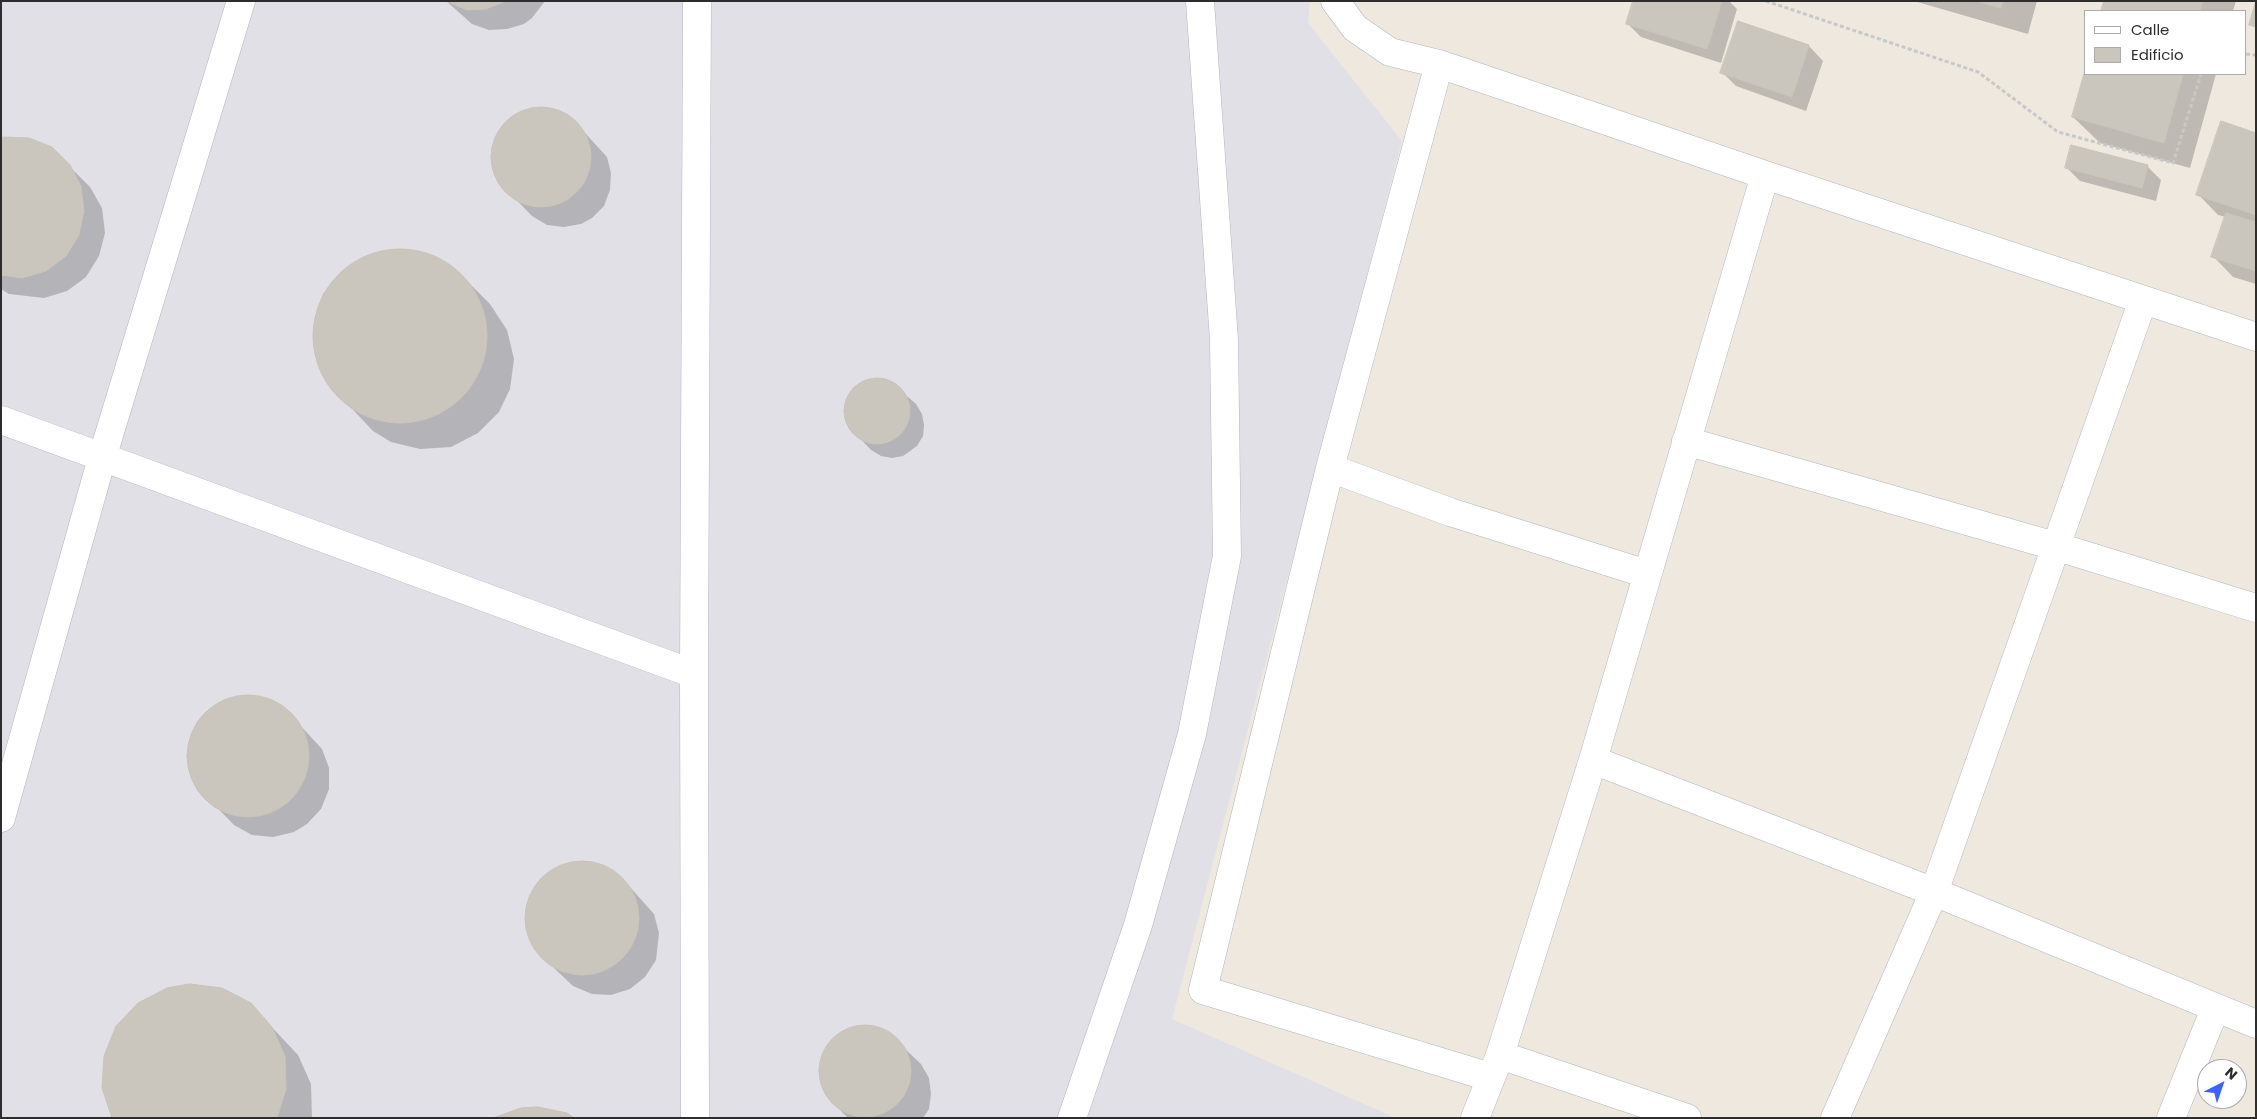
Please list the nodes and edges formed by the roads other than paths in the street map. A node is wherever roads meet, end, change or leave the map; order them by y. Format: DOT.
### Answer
graph roads {
  1 [pos="241,1"];
  2 [pos="697,1"];
  3 [pos="1200,1"];
  4 [pos="1336,1"];
  5 [pos="1439,64"];
  6 [pos="1765,175"];
  7 [pos="2143,300"];
  8 [pos="2256,337"];
  9 [pos="1,420"];
  10 [pos="1686,441"];
  11 [pos="102,458"];
  12 [pos="1330,468"];
  13 [pos="2055,546"];
  14 [pos="1647,574"];
  15 [pos="2256,608"];
  16 [pos="694,674"];
  17 [pos="1594,760"];
  18 [pos="1,818"];
  19 [pos="1934,892"];
  20 [pos="2215,1009"];
  21 [pos="2256,1024"];
  22 [pos="1495,1066"];
  23 [pos="695,1118"];
  24 [pos="1072,1118"];
  25 [pos="1475,1118"];
  26 [pos="1687,1118"];
  27 [pos="1835,1118"];
  28 [pos="2172,1118"];
  1 -- 11 [label="street"];
  2 -- 16 [label="street"];
  3 -- 24 [label="street"];
  4 -- 5 [label="street"];
  5 -- 6 [label="street"];
  5 -- 12 [label="street"];
  6 -- 7 [label="street"];
  6 -- 10 [label="street"];
  7 -- 8 [label="street"];
  7 -- 13 [label="street"];
  9 -- 11 [label="street"];
  10 -- 13 [label="street"];
  10 -- 14 [label="street"];
  11 -- 16 [label="street"];
  11 -- 18 [label="street"];
  12 -- 14 [label="street"];
  12 -- 22 [label="street"];
  13 -- 15 [label="street"];
  13 -- 19 [label="street"];
  14 -- 17 [label="street"];
  16 -- 23 [label="street"];
  17 -- 19 [label="street"];
  17 -- 22 [label="street"];
  19 -- 20 [label="street"];
  19 -- 27 [label="street"];
  20 -- 21 [label="street"];
  20 -- 28 [label="street"];
  22 -- 25 [label="street"];
  22 -- 26 [label="street"];
}
